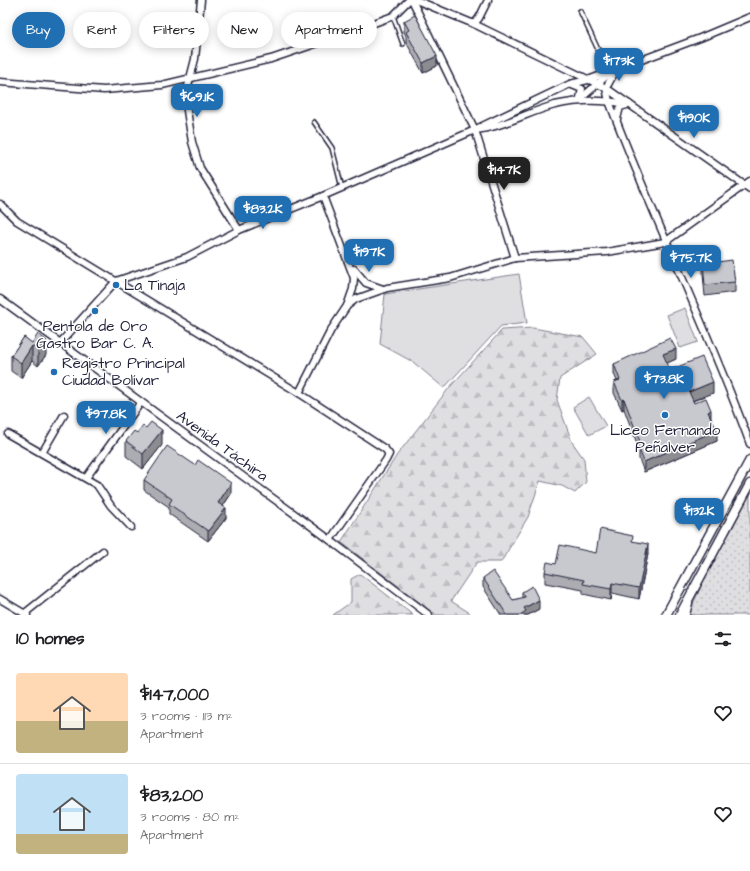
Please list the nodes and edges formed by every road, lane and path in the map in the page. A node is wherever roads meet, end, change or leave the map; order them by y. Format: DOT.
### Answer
graph roads {
  1 [pos="201,0"];
  2 [pos="409,0"];
  3 [pos="412,0"];
  4 [pos="416,0"];
  5 [pos="488,0"];
  6 [pos="580,11"];
  7 [pos="393,16"];
  8 [pos="750,17"];
  9 [pos="474,24"];
  10 [pos="403,44"];
  11 [pos="617,68"];
  12 [pos="608,71"];
  13 [pos="190,77"];
  14 [pos="588,80"];
  15 [pos="0,82"];
  16 [pos="570,84"];
  17 [pos="596,84"];
  18 [pos="606,88"];
  19 [pos="578,101"];
  20 [pos="609,101"];
  21 [pos="629,104"];
  22 [pos="616,120"];
  23 [pos="314,122"];
  24 [pos="475,130"];
  25 [pos="748,185"];
  26 [pos="342,188"];
  27 [pos="323,196"];
  28 [pos="0,204"];
  29 [pos="239,230"];
  30 [pos="665,242"];
  31 [pos="515,258"];
  32 [pos="349,262"];
  33 [pos="116,281"];
  34 [pos="384,289"];
  35 [pos="0,299"];
  36 [pos="347,306"];
  37 [pos="60,343"];
  38 [pos="299,393"];
  39 [pos="141,402"];
  40 [pos="738,409"];
  41 [pos="64,415"];
  42 [pos="750,425"];
  43 [pos="8,434"];
  44 [pos="750,444"];
  45 [pos="42,453"];
  46 [pos="750,460"];
  47 [pos="86,478"];
  48 [pos="750,484"];
  49 [pos="131,527"];
  50 [pos="330,540"];
  51 [pos="103,551"];
  52 [pos="692,593"];
  53 [pos="0,600"];
  54 [pos="26,614"];
  55 [pos="429,615"];
  56 [pos="666,615"];
  57 [pos="680,615"];
  58 [pos="686,615"];
  1 -- 13 [label="street"];
  2 -- 7 [label="street"];
  3 -- 24 [label="street"];
  4 -- 9 [label="street"];
  5 -- 9 [label="street"];
  6 -- 12 [label="lane"];
  7 -- 10 [label="lane"];
  7 -- 13 [label="street"];
  8 -- 11 [label="street"];
  9 -- 14 [label="street"];
  11 -- 12 [label="street"];
  11 -- 17 [label="street"];
  11 -- 18 [label="street"];
  12 -- 14 [label="street"];
  13 -- 15 [label="street"];
  13 -- 29 [label="street"];
  14 -- 16 [label="street"];
  14 -- 17 [label="street"];
  16 -- 19 [label="street"];
  16 -- 24 [label="street"];
  17 -- 18 [label="street"];
  17 -- 19 [label="street"];
  18 -- 20 [label="street"];
  18 -- 21 [label="street"];
  19 -- 20 [label="street"];
  19 -- 24 [label="street"];
  20 -- 21 [label="street"];
  20 -- 22 [label="street"];
  21 -- 22 [label="street"];
  21 -- 25 [label="street"];
  22 -- 30 [label="street"];
  23 -- 26 [label="lane"];
  24 -- 26 [label="street"];
  24 -- 31 [label="street"];
  25 -- 30 [label="street"];
  26 -- 27 [label="street"];
  27 -- 29 [label="street"];
  27 -- 32 [label="street"];
  28 -- 33 [label="street"];
  29 -- 33 [label="street"];
  30 -- 31 [label="street"];
  30 -- 40 [label="street"];
  31 -- 34 [label="street"];
  32 -- 34 [label="street"];
  32 -- 36 [label="street"];
  33 -- 37 [label="street"];
  33 -- 38 [label="street"];
  34 -- 36 [label="street"];
  35 -- 37 [label="street, Avenida Táchira"];
  36 -- 38 [label="street"];
  37 -- 39 [label="street, Avenida Táchira"];
  38 -- 50 [label="street"];
  39 -- 47 [label="street"];
  39 -- 50 [label="street, Avenida Táchira"];
  40 -- 42 [label="street"];
  40 -- 44 [label="street"];
  41 -- 45 [label="street"];
  43 -- 45 [label="street"];
  45 -- 47 [label="street"];
  46 -- 56 [label="street"];
  47 -- 49 [label="street"];
  48 -- 52 [label="street"];
  50 -- 55 [label="street, Avenida Táchira"];
  51 -- 54 [label="street"];
  52 -- 57 [label="street"];
  52 -- 58 [label="street"];
  53 -- 54 [label="street"];
}
